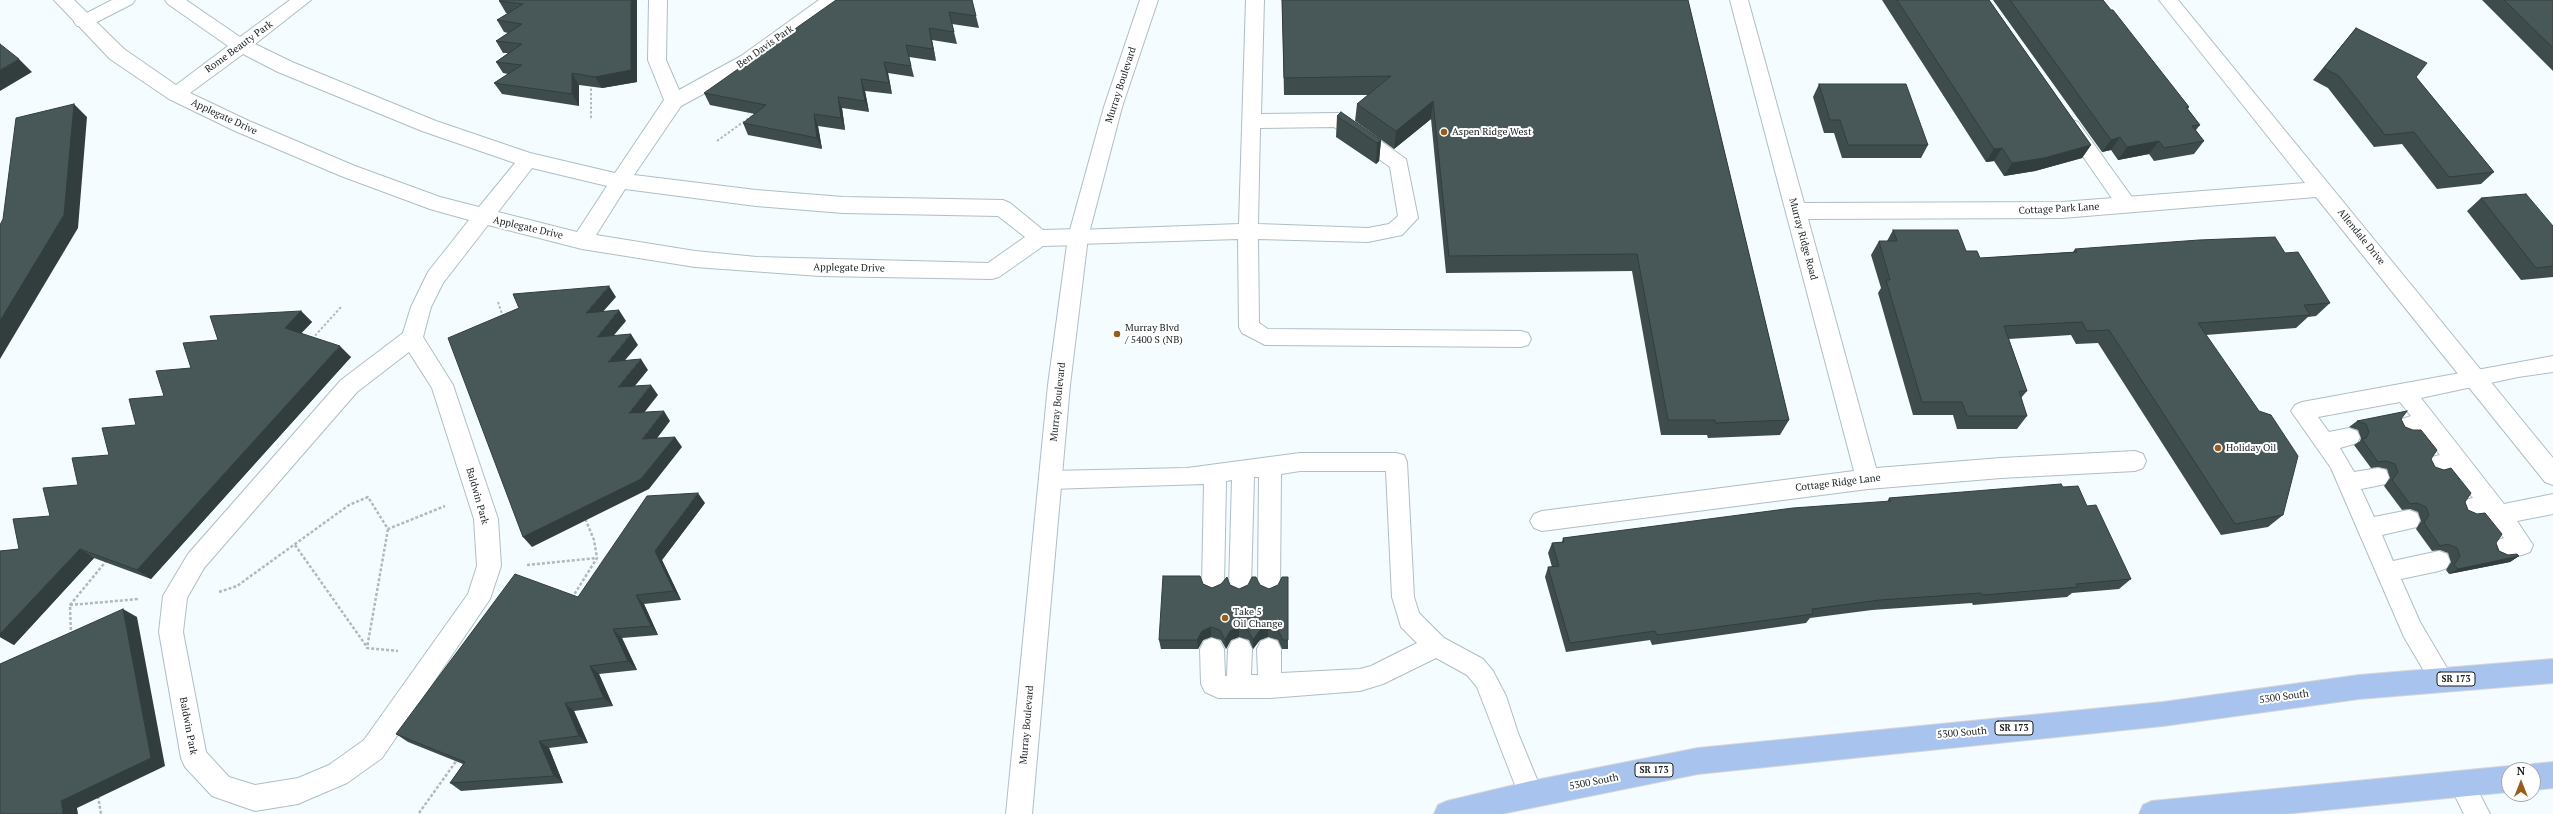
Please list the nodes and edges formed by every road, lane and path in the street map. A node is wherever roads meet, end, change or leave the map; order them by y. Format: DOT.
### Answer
graph roads {
  1 [pos="63,0"];
  2 [pos="126,0"];
  3 [pos="174,0"];
  4 [pos="302,0"];
  5 [pos="658,0"];
  6 [pos="831,0"];
  7 [pos="1149,0"];
  8 [pos="1255,0"];
  9 [pos="1739,0"];
  10 [pos="2168,0"];
  11 [pos="83,22"];
  12 [pos="241,46"];
  13 [pos="591,79"];
  14 [pos="176,94"];
  15 [pos="674,101"];
  16 [pos="762,108"];
  17 [pos="2063,115"];
  18 [pos="591,118"];
  19 [pos="1253,120"];
  20 [pos="717,141"];
  21 [pos="528,160"];
  22 [pos="619,181"];
  23 [pos="2322,189"];
  24 [pos="2127,205"];
  25 [pos="1796,211"];
  26 [pos="481,217"];
  27 [pos="1248,231"];
  28 [pos="1078,237"];
  29 [pos="1039,238"];
  30 [pos="582,241"];
  31 [pos="498,302"];
  32 [pos="341,307"];
  33 [pos="506,324"];
  34 [pos="412,338"];
  35 [pos="1522,339"];
  36 [pos="309,342"];
  37 [pos="2553,364"];
  38 [pos="2475,379"];
  39 [pos="2405,393"];
  40 [pos="2428,422"];
  41 [pos="2406,426"];
  42 [pos="2348,437"];
  43 [pos="2324,442"];
  44 [pos="2135,461"];
  45 [pos="2458,461"];
  46 [pos="2436,465"];
  47 [pos="1270,466"];
  48 [pos="1242,470"];
  49 [pos="1215,473"];
  50 [pos="2553,475"];
  51 [pos="2378,477"];
  52 [pos="1868,479"];
  53 [pos="1050,480"];
  54 [pos="2348,482"];
  55 [pos="477,493"];
  56 [pos="2553,504"];
  57 [pos="2469,508"];
  58 [pos="2495,509"];
  59 [pos="582,512"];
  60 [pos="2410,520"];
  61 [pos="1542,522"];
  62 [pos="2369,528"];
  63 [pos="388,529"];
  64 [pos="295,544"];
  65 [pos="2500,549"];
  66 [pos="111,556"];
  67 [pos="596,558"];
  68 [pos="2439,561"];
  69 [pos="527,565"];
  70 [pos="2387,572"];
  71 [pos="1213,586"];
  72 [pos="1240,587"];
  73 [pos="1269,587"];
  74 [pos="215,594"];
  75 [pos="142,599"];
  76 [pos="569,603"];
  77 [pos="70,605"];
  78 [pos="72,638"];
  79 [pos="1436,646"];
  80 [pos="367,648"];
  81 [pos="1212,649"];
  82 [pos="1240,649"];
  83 [pos="1269,649"];
  84 [pos="441,654"];
  85 [pos="2553,671"];
  86 [pos="2442,680"];
  87 [pos="1270,686"];
  88 [pos="1239,687"];
  89 [pos="460,756"];
  90 [pos="2553,775"];
  91 [pos="2541,776"];
  92 [pos="2501,780"];
  93 [pos="2460,784"];
  94 [pos="97,791"];
  95 [pos="1532,794"];
  96 [pos="419,813"];
  97 [pos="101,814"];
  98 [pos="1019,814"];
  99 [pos="1447,814"];
  100 [pos="2152,814"];
  101 [pos="2478,814"];
  1 -- 11 [label="street, Applegate Drive"];
  2 -- 11 [label="lane"];
  3 -- 12 [label="street"];
  4 -- 12 [label="street, Rome Beauty Park"];
  5 -- 15 [label="street"];
  6 -- 15 [label="street, Ben Davis Park"];
  7 -- 28 [label="street, Murray Boulevard"];
  8 -- 19 [label="lane"];
  9 -- 25 [label="street, Murray Ridge Road"];
  10 -- 23 [label="street, Allendale Drive"];
  11 -- 14 [label="street, Applegate Drive"];
  12 -- 14 [label="street, Rome Beauty Park"];
  12 -- 21 [label="street"];
  13 -- 18 [label="path"];
  14 -- 26 [label="street, Applegate Drive"];
  15 -- 22 [label="street, Ben Davis Park"];
  16 -- 20 [label="path"];
  17 -- 24 [label="lane"];
  19 -- 27 [label="lane"];
  19 -- 27 [label="lane"];
  21 -- 22 [label="street"];
  21 -- 26 [label="street"];
  22 -- 29 [label="street"];
  22 -- 30 [label="street, Ben Davis Park"];
  23 -- 24 [label="street, Cottage Park Lane"];
  23 -- 38 [label="street, Allendale Drive"];
  24 -- 25 [label="street, Cottage Park Lane"];
  25 -- 52 [label="street, Murray Ridge Road"];
  26 -- 30 [label="street, Applegate Drive"];
  26 -- 34 [label="street"];
  27 -- 28 [label="lane"];
  27 -- 35 [label="lane"];
  28 -- 29 [label="street"];
  28 -- 53 [label="street, Murray Boulevard"];
  29 -- 30 [label="street, Applegate Drive"];
  31 -- 33 [label="path"];
  32 -- 36 [label="path"];
  34 -- 55 [label="street, Baldwin Park"];
  34 -- 84 [label="street, Baldwin Park"];
  37 -- 38 [label="lane"];
  38 -- 39 [label="lane"];
  38 -- 50 [label="street, Allendale Drive"];
  39 -- 40 [label="lane"];
  39 -- 43 [label="lane"];
  40 -- 41 [label="lane"];
  40 -- 45 [label="lane"];
  42 -- 43 [label="lane"];
  43 -- 54 [label="lane"];
  44 -- 52 [label="street, Cottage Ridge Lane"];
  45 -- 46 [label="lane"];
  45 -- 58 [label="lane"];
  47 -- 48 [label="lane"];
  47 -- 73 [label="lane"];
  47 -- 79 [label="lane"];
  48 -- 49 [label="lane"];
  48 -- 72 [label="lane"];
  49 -- 53 [label="lane"];
  49 -- 71 [label="lane"];
  51 -- 54 [label="lane"];
  52 -- 61 [label="street, Cottage Ridge Lane"];
  53 -- 98 [label="street, Murray Boulevard"];
  54 -- 62 [label="lane"];
  55 -- 63 [label="path"];
  55 -- 84 [label="street, Baldwin Park"];
  56 -- 58 [label="lane"];
  57 -- 58 [label="lane"];
  58 -- 65 [label="lane"];
  59 -- 67 [label="path"];
  60 -- 62 [label="lane"];
  62 -- 70 [label="lane"];
  63 -- 64 [label="path"];
  63 -- 80 [label="path"];
  64 -- 74 [label="path"];
  64 -- 80 [label="path"];
  66 -- 77 [label="path"];
  67 -- 69 [label="path"];
  67 -- 76 [label="path"];
  68 -- 70 [label="lane"];
  70 -- 86 [label="lane"];
  75 -- 77 [label="path"];
  77 -- 78 [label="path"];
  79 -- 87 [label="lane"];
  79 -- 95 [label="lane"];
  80 -- 84 [label="path"];
  81 -- 88 [label="lane"];
  82 -- 88 [label="lane"];
  83 -- 87 [label="lane"];
  85 -- 86 [label="main road, 5300 South / SR 173"];
  86 -- 95 [label="main road, 5300 South / SR 173"];
  87 -- 88 [label="lane"];
  89 -- 96 [label="path"];
  90 -- 91 [label="main road"];
  92 -- 93 [label="main road"];
  93 -- 100 [label="main road"];
  93 -- 101 [label="lane"];
  94 -- 97 [label="path"];
  95 -- 99 [label="main road, 5300 South / SR 173"];
}
